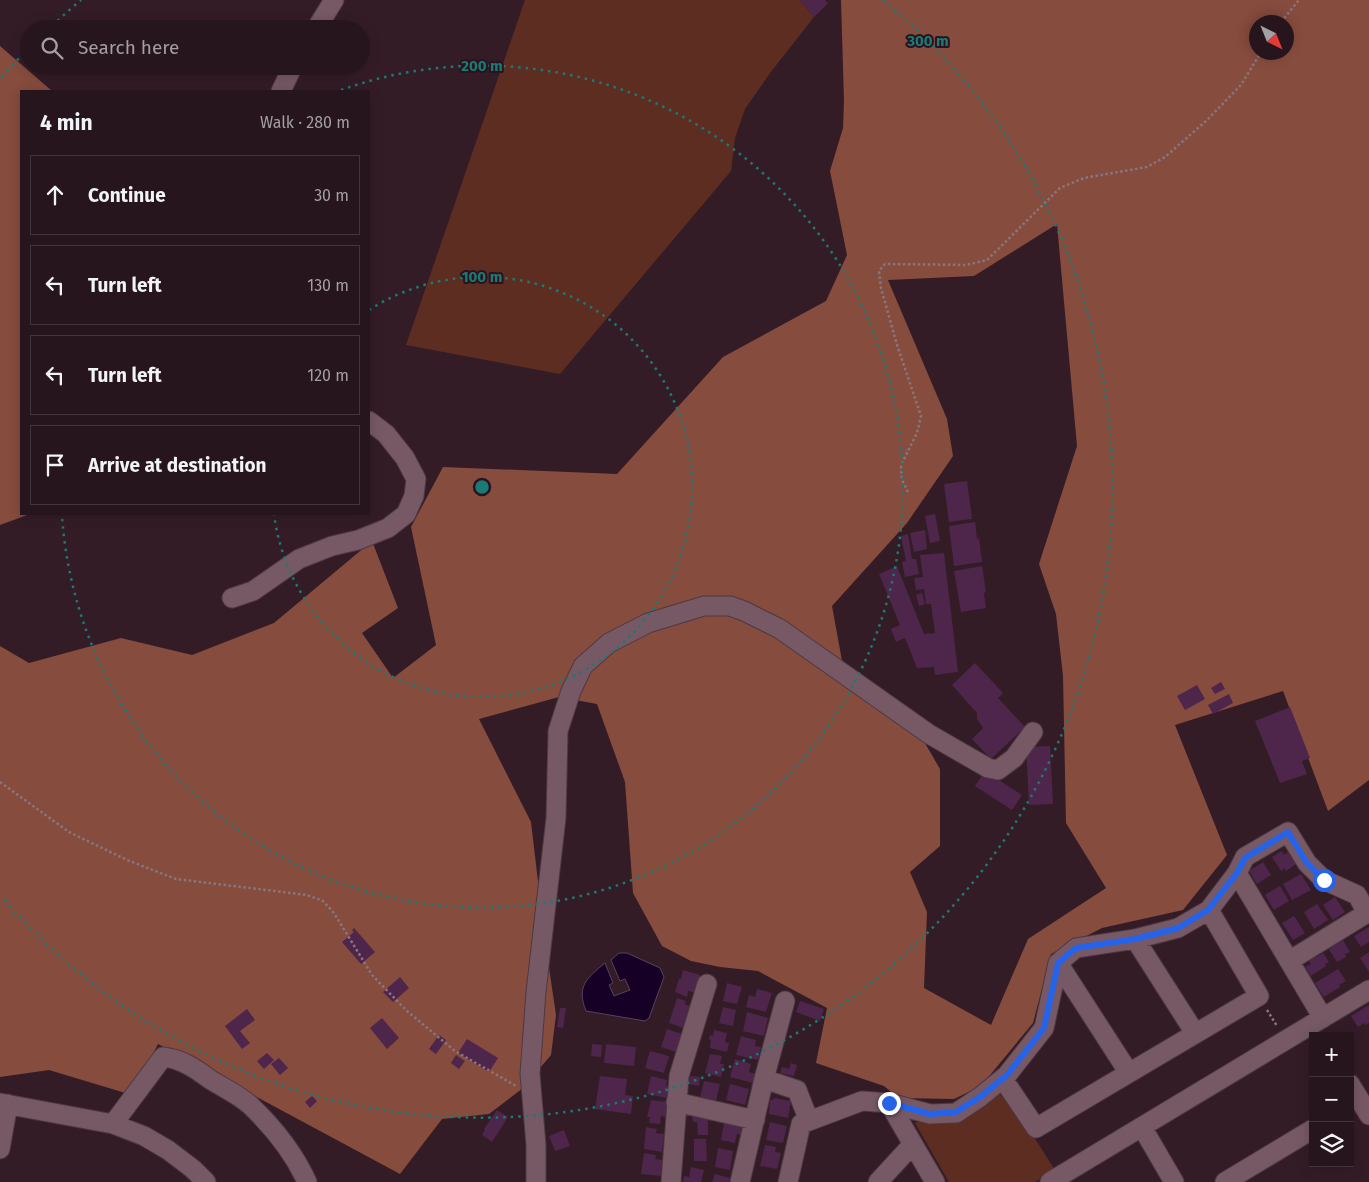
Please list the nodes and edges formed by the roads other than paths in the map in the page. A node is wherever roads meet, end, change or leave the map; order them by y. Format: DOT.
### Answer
graph roads {
  1 [pos="334,0"];
  2 [pos="322,20"];
  3 [pos="289,75"];
  4 [pos="281,90"];
  5 [pos="370,422"];
  6 [pos="232,598"];
  7 [pos="1033,732"];
  8 [pos="1237,873"];
  9 [pos="1208,910"];
  10 [pos="1135,939"];
  11 [pos="1289,961"];
  12 [pos="1058,963"];
  13 [pos="707,984"];
  14 [pos="1369,990"];
  15 [pos="785,1001"];
  16 [pos="1319,1026"];
  17 [pos="1195,1034"];
  18 [pos="1129,1073"];
  19 [pos="1003,1079"];
  20 [pos="764,1080"];
  21 [pos="1354,1091"];
  22 [pos="676,1102"];
  23 [pos="4,1103"];
  24 [pos="889,1103"];
  25 [pos="1362,1104"];
  26 [pos="755,1120"];
  27 [pos="809,1121"];
  28 [pos="113,1124"];
  29 [pos="1142,1127"];
  30 [pos="1309,1131"];
  31 [pos="913,1144"];
  32 [pos="0,1149"];
  33 [pos="206,1182"];
  34 [pos="307,1182"];
  35 [pos="536,1182"];
  36 [pos="670,1182"];
  37 [pos="740,1182"];
  38 [pos="788,1182"];
  39 [pos="878,1182"];
  40 [pos="935,1182"];
  41 [pos="1050,1182"];
  42 [pos="1174,1182"];
  43 [pos="1225,1182"];
  1 -- 2 [label="street"];
  3 -- 4 [label="street"];
  5 -- 6 [label="street"];
  7 -- 35 [label="street"];
  8 -- 9 [label="street"];
  8 -- 11 [label="street"];
  8 -- 11 [label="street"];
  9 -- 10 [label="street"];
  9 -- 17 [label="street"];
  10 -- 12 [label="street"];
  10 -- 17 [label="street"];
  11 -- 16 [label="street"];
  12 -- 18 [label="street"];
  12 -- 19 [label="street"];
  13 -- 22 [label="street"];
  14 -- 16 [label="street"];
  15 -- 20 [label="street"];
  16 -- 29 [label="street"];
  17 -- 18 [label="street"];
  18 -- 19 [label="street"];
  19 -- 24 [label="street"];
  20 -- 26 [label="street"];
  20 -- 27 [label="street"];
  21 -- 25 [label="street"];
  22 -- 26 [label="street"];
  22 -- 36 [label="street"];
  23 -- 28 [label="street"];
  23 -- 32 [label="street"];
  24 -- 27 [label="street"];
  24 -- 31 [label="street"];
  26 -- 37 [label="street"];
  27 -- 38 [label="street"];
  28 -- 33 [label="street"];
  28 -- 34 [label="street"];
  29 -- 41 [label="street"];
  29 -- 42 [label="street"];
  30 -- 43 [label="street"];
  31 -- 39 [label="street"];
  31 -- 40 [label="street"];
}
